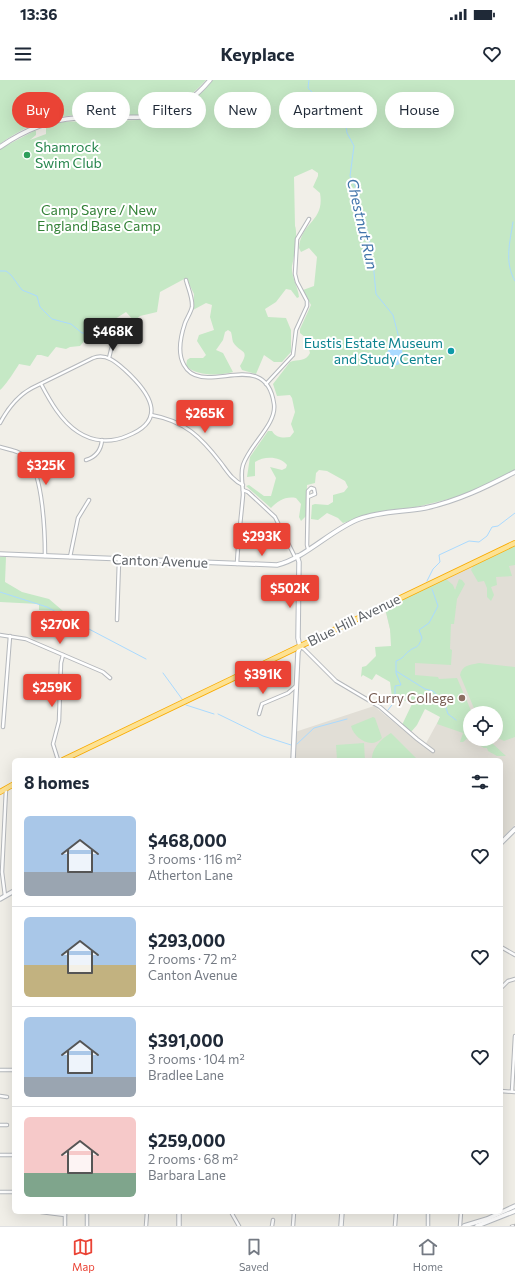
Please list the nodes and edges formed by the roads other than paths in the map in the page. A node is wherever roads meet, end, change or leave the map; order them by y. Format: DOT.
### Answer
graph roads {
  1 [pos="210,80"];
  2 [pos="0,147"];
  3 [pos="309,219"];
  4 [pos="186,280"];
  5 [pos="112,346"];
  6 [pos="109,358"];
  7 [pos="41,384"];
  8 [pos="266,384"];
  9 [pos="152,415"];
  10 [pos="0,422"];
  11 [pos="102,440"];
  12 [pos="0,447"];
  13 [pos="86,460"];
  14 [pos="515,472"];
  15 [pos="243,485"];
  16 [pos="243,490"];
  17 [pos="308,497"];
  18 [pos="89,500"];
  19 [pos="515,543"];
  20 [pos="308,549"];
  21 [pos="0,554"];
  22 [pos="45,556"];
  23 [pos="70,557"];
  24 [pos="295,557"];
  25 [pos="119,560"];
  26 [pos="236,564"];
  27 [pos="117,620"];
  28 [pos="0,635"];
  29 [pos="10,636"];
  30 [pos="300,646"];
  31 [pos="63,655"];
  32 [pos="110,678"];
  33 [pos="296,686"];
  34 [pos="286,694"];
  35 [pos="295,695"];
  36 [pos="259,714"];
  37 [pos="3,727"];
  38 [pos="433,751"];
  39 [pos="57,758"];
  40 [pos="67,758"];
  41 [pos="293,758"];
  42 [pos="12,785"];
  43 [pos="6,789"];
  44 [pos="0,792"];
  45 [pos="515,829"];
  46 [pos="503,841"];
  47 [pos="12,892"];
  48 [pos="5,896"];
  49 [pos="0,899"];
  50 [pos="503,947"];
  51 [pos="515,955"];
  52 [pos="515,979"];
  53 [pos="503,986"];
  54 [pos="515,1036"];
  55 [pos="0,1070"];
  56 [pos="12,1070"];
  57 [pos="503,1091"];
  58 [pos="513,1092"];
  59 [pos="0,1096"];
  60 [pos="7,1097"];
  61 [pos="0,1125"];
  62 [pos="7,1125"];
  63 [pos="0,1155"];
  64 [pos="12,1156"];
  65 [pos="0,1192"];
  66 [pos="12,1192"];
  67 [pos="515,1206"];
  68 [pos="515,1211"];
  69 [pos="503,1212"];
  70 [pos="65,1214"];
  71 [pos="87,1214"];
  72 [pos="147,1214"];
  73 [pos="179,1214"];
  74 [pos="232,1214"];
  75 [pos="294,1214"];
  76 [pos="342,1214"];
  77 [pos="396,1214"];
  78 [pos="428,1214"];
  79 [pos="461,1214"];
  80 [pos="495,1216"];
  81 [pos="273,1220"];
  82 [pos="65,1226"];
  83 [pos="86,1226"];
  84 [pos="146,1226"];
  85 [pos="179,1226"];
  86 [pos="239,1226"];
  87 [pos="272,1226"];
  88 [pos="293,1226"];
  89 [pos="341,1226"];
  90 [pos="395,1226"];
  91 [pos="428,1226"];
  92 [pos="460,1226"];
  93 [pos="464,1226"];
  94 [pos="478,1226"];
  1 -- 2 [label="main road"];
  3 -- 8 [label="street"];
  4 -- 8 [label="street"];
  5 -- 6 [label="street"];
  6 -- 7 [label="street"];
  6 -- 9 [label="street"];
  7 -- 10 [label="street"];
  7 -- 11 [label="street"];
  8 -- 15 [label="street"];
  9 -- 11 [label="street"];
  9 -- 15 [label="street"];
  11 -- 13 [label="street"];
  12 -- 22 [label="street"];
  14 -- 20 [label="main road, Canton Avenue"];
  15 -- 16 [label="street"];
  16 -- 24 [label="street"];
  16 -- 26 [label="street"];
  17 -- 17 [label="street"];
  17 -- 20 [label="street"];
  18 -- 23 [label="street"];
  19 -- 30 [label="highway, Blue Hill Avenue"];
  20 -- 24 [label="main road, Canton Avenue"];
  21 -- 22 [label="main road, Canton Avenue"];
  22 -- 23 [label="main road, Canton Avenue"];
  23 -- 25 [label="main road, Canton Avenue"];
  24 -- 26 [label="main road, Canton Avenue"];
  24 -- 30 [label="main road"];
  25 -- 26 [label="main road, Canton Avenue"];
  25 -- 27 [label="street"];
  28 -- 29 [label="street"];
  29 -- 31 [label="street"];
  29 -- 37 [label="street"];
  30 -- 33 [label="main road"];
  30 -- 38 [label="street"];
  30 -- 40 [label="highway, Blue Hill Avenue"];
  31 -- 32 [label="street"];
  31 -- 39 [label="street"];
  33 -- 34 [label="street"];
  33 -- 35 [label="main road"];
  34 -- 35 [label="street"];
  34 -- 36 [label="street"];
  35 -- 41 [label="main road"];
  42 -- 43 [label="highway"];
  43 -- 44 [label="highway"];
  43 -- 48 [label="street"];
  45 -- 46 [label="main road"];
  47 -- 48 [label="main road"];
  48 -- 49 [label="main road"];
  50 -- 51 [label="street"];
  52 -- 53 [label="street"];
  54 -- 58 [label="street"];
  55 -- 56 [label="street"];
  57 -- 58 [label="street"];
  59 -- 60 [label="street"];
  61 -- 62 [label="street"];
  63 -- 64 [label="street"];
  65 -- 66 [label="street"];
  67 -- 69 [label="main road"];
  68 -- 80 [label="main road"];
  70 -- 82 [label="street"];
  71 -- 83 [label="street"];
  72 -- 84 [label="street"];
  73 -- 85 [label="main road"];
  74 -- 86 [label="street"];
  75 -- 88 [label="street"];
  76 -- 89 [label="main road"];
  77 -- 90 [label="street"];
  78 -- 91 [label="street"];
  79 -- 92 [label="street"];
  80 -- 93 [label="main road"];
  80 -- 94 [label="main road"];
  81 -- 87 [label="street"];
}
